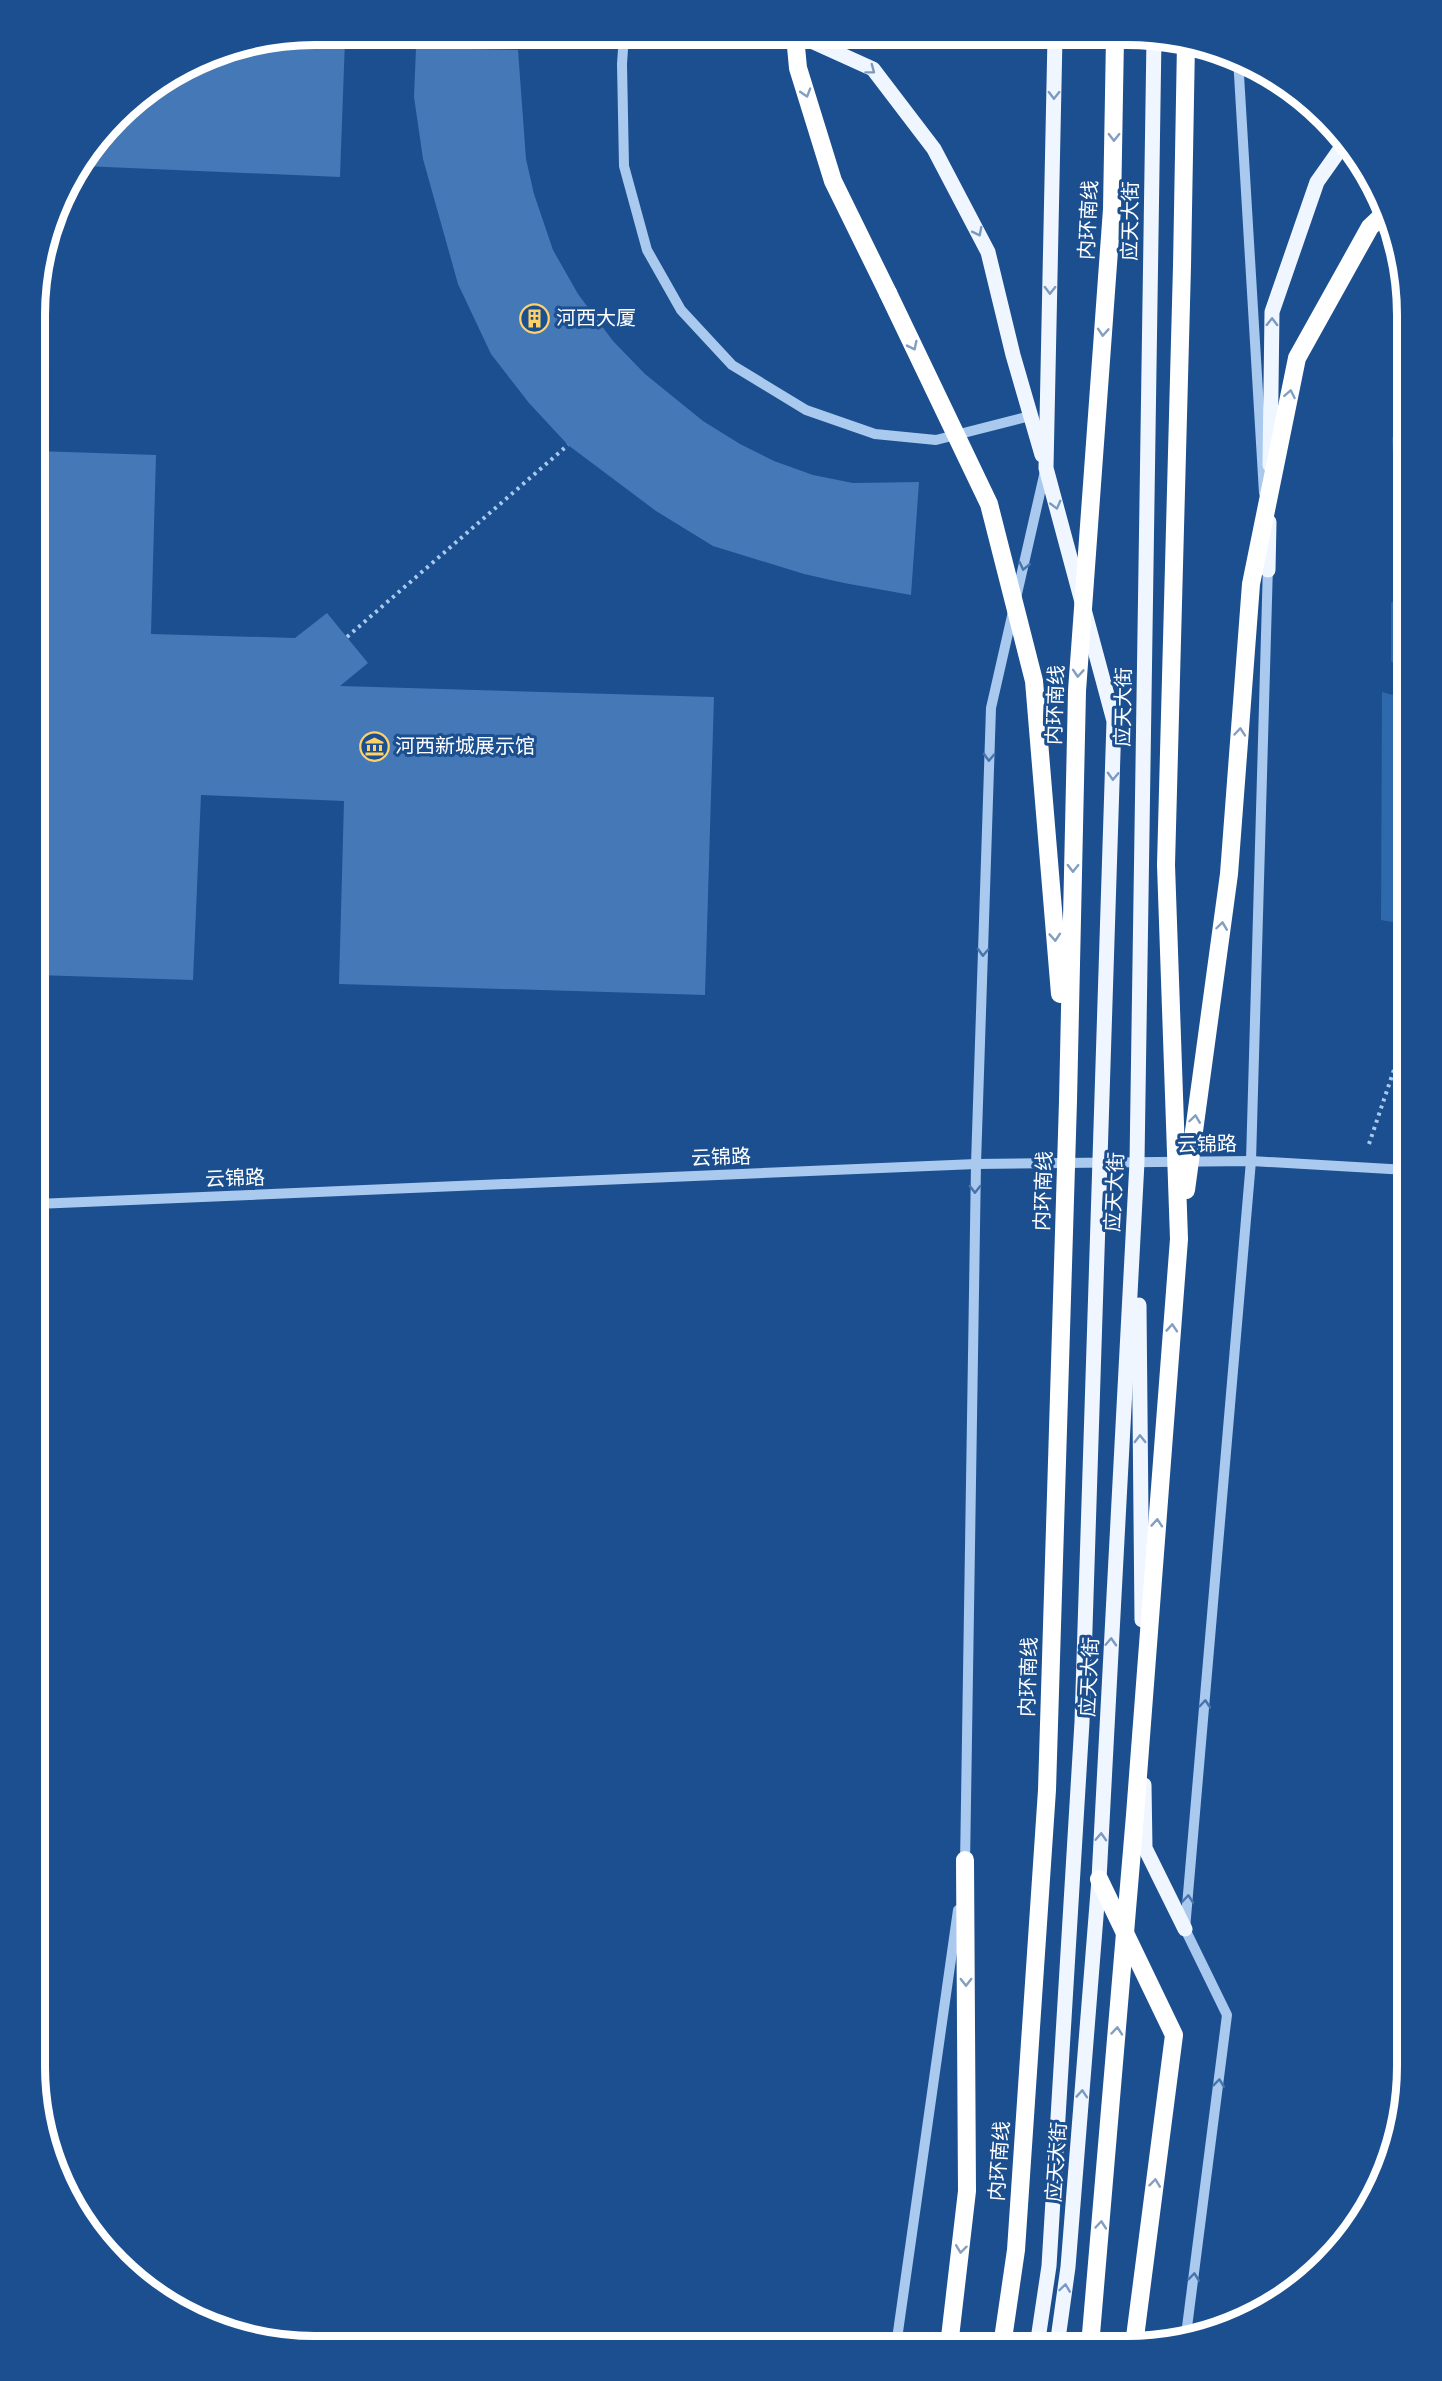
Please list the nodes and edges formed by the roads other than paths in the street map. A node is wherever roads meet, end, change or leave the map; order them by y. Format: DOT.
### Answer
graph roads {
  1 [pos="623,45"];
  2 [pos="796,45"];
  3 [pos="820,45"];
  4 [pos="1055,45"];
  5 [pos="1115,45"];
  6 [pos="1154,47"];
  7 [pos="1186,52"];
  8 [pos="1239,70"];
  9 [pos="1340,150"];
  10 [pos="1379,219"];
  11 [pos="1030,416"];
  12 [pos="1046,468"];
  13 [pos="1268,570"];
  14 [pos="1068,1101"];
  15 [pos="1251,1161"];
  16 [pos="1137,1162"];
  17 [pos="1100,1163"];
  18 [pos="976,1164"];
  19 [pos="1397,1169"];
  20 [pos="45,1204"];
  21 [pos="1179,1239"];
  22 [pos="965,1860"];
  23 [pos="1099,1879"];
  24 [pos="1185,1929"];
  25 [pos="1187,2329"];
  26 [pos="897,2336"];
  27 [pos="950,2336"];
  28 [pos="1003,2336"];
  29 [pos="1038,2336"];
  30 [pos="1058,2336"];
  31 [pos="1091,2336"];
  32 [pos="1135,2336"];
  1 -- 11 [label="street"];
  2 -- 14 [label="highway, one-way, bridge"];
  3 -- 11 [label="main road, one-way"];
  4 -- 12 [label="main road, 应天大街, one-way"];
  5 -- 14 [label="highway, 内环南线, one-way, bridge"];
  6 -- 16 [label="main road, 应天大街"];
  7 -- 21 [label="highway, bridge"];
  8 -- 13 [label="street"];
  13 -- 9 [label="main road, one-way"];
  21 -- 10 [label="highway, one-way, bridge"];
  11 -- 12 [label="main road"];
  12 -- 17 [label="main road, 应天大街, one-way"];
  12 -- 18 [label="street, 应天大街, one-way"];
  13 -- 15 [label="street"];
  14 -- 28 [label="highway, 内环南线, bridge"];
  15 -- 16 [label="street, 云锦路"];
  15 -- 19 [label="street, 云锦路"];
  24 -- 15 [label="street, one-way"];
  16 -- 17 [label="street, 云锦路"];
  23 -- 16 [label="main road, 应天大街, one-way"];
  24 -- 16 [label="main road, one-way"];
  17 -- 18 [label="street, 云锦路"];
  17 -- 29 [label="main road, 应天大街"];
  18 -- 20 [label="street, 云锦路"];
  18 -- 22 [label="street, 应天大街, one-way"];
  31 -- 21 [label="highway, one-way, bridge"];
  22 -- 26 [label="street, 应天大街"];
  22 -- 27 [label="highway, one-way"];
  30 -- 23 [label="main road, 应天大街, one-way"];
  32 -- 23 [label="highway, one-way"];
  25 -- 24 [label="street, one-way"];
}
